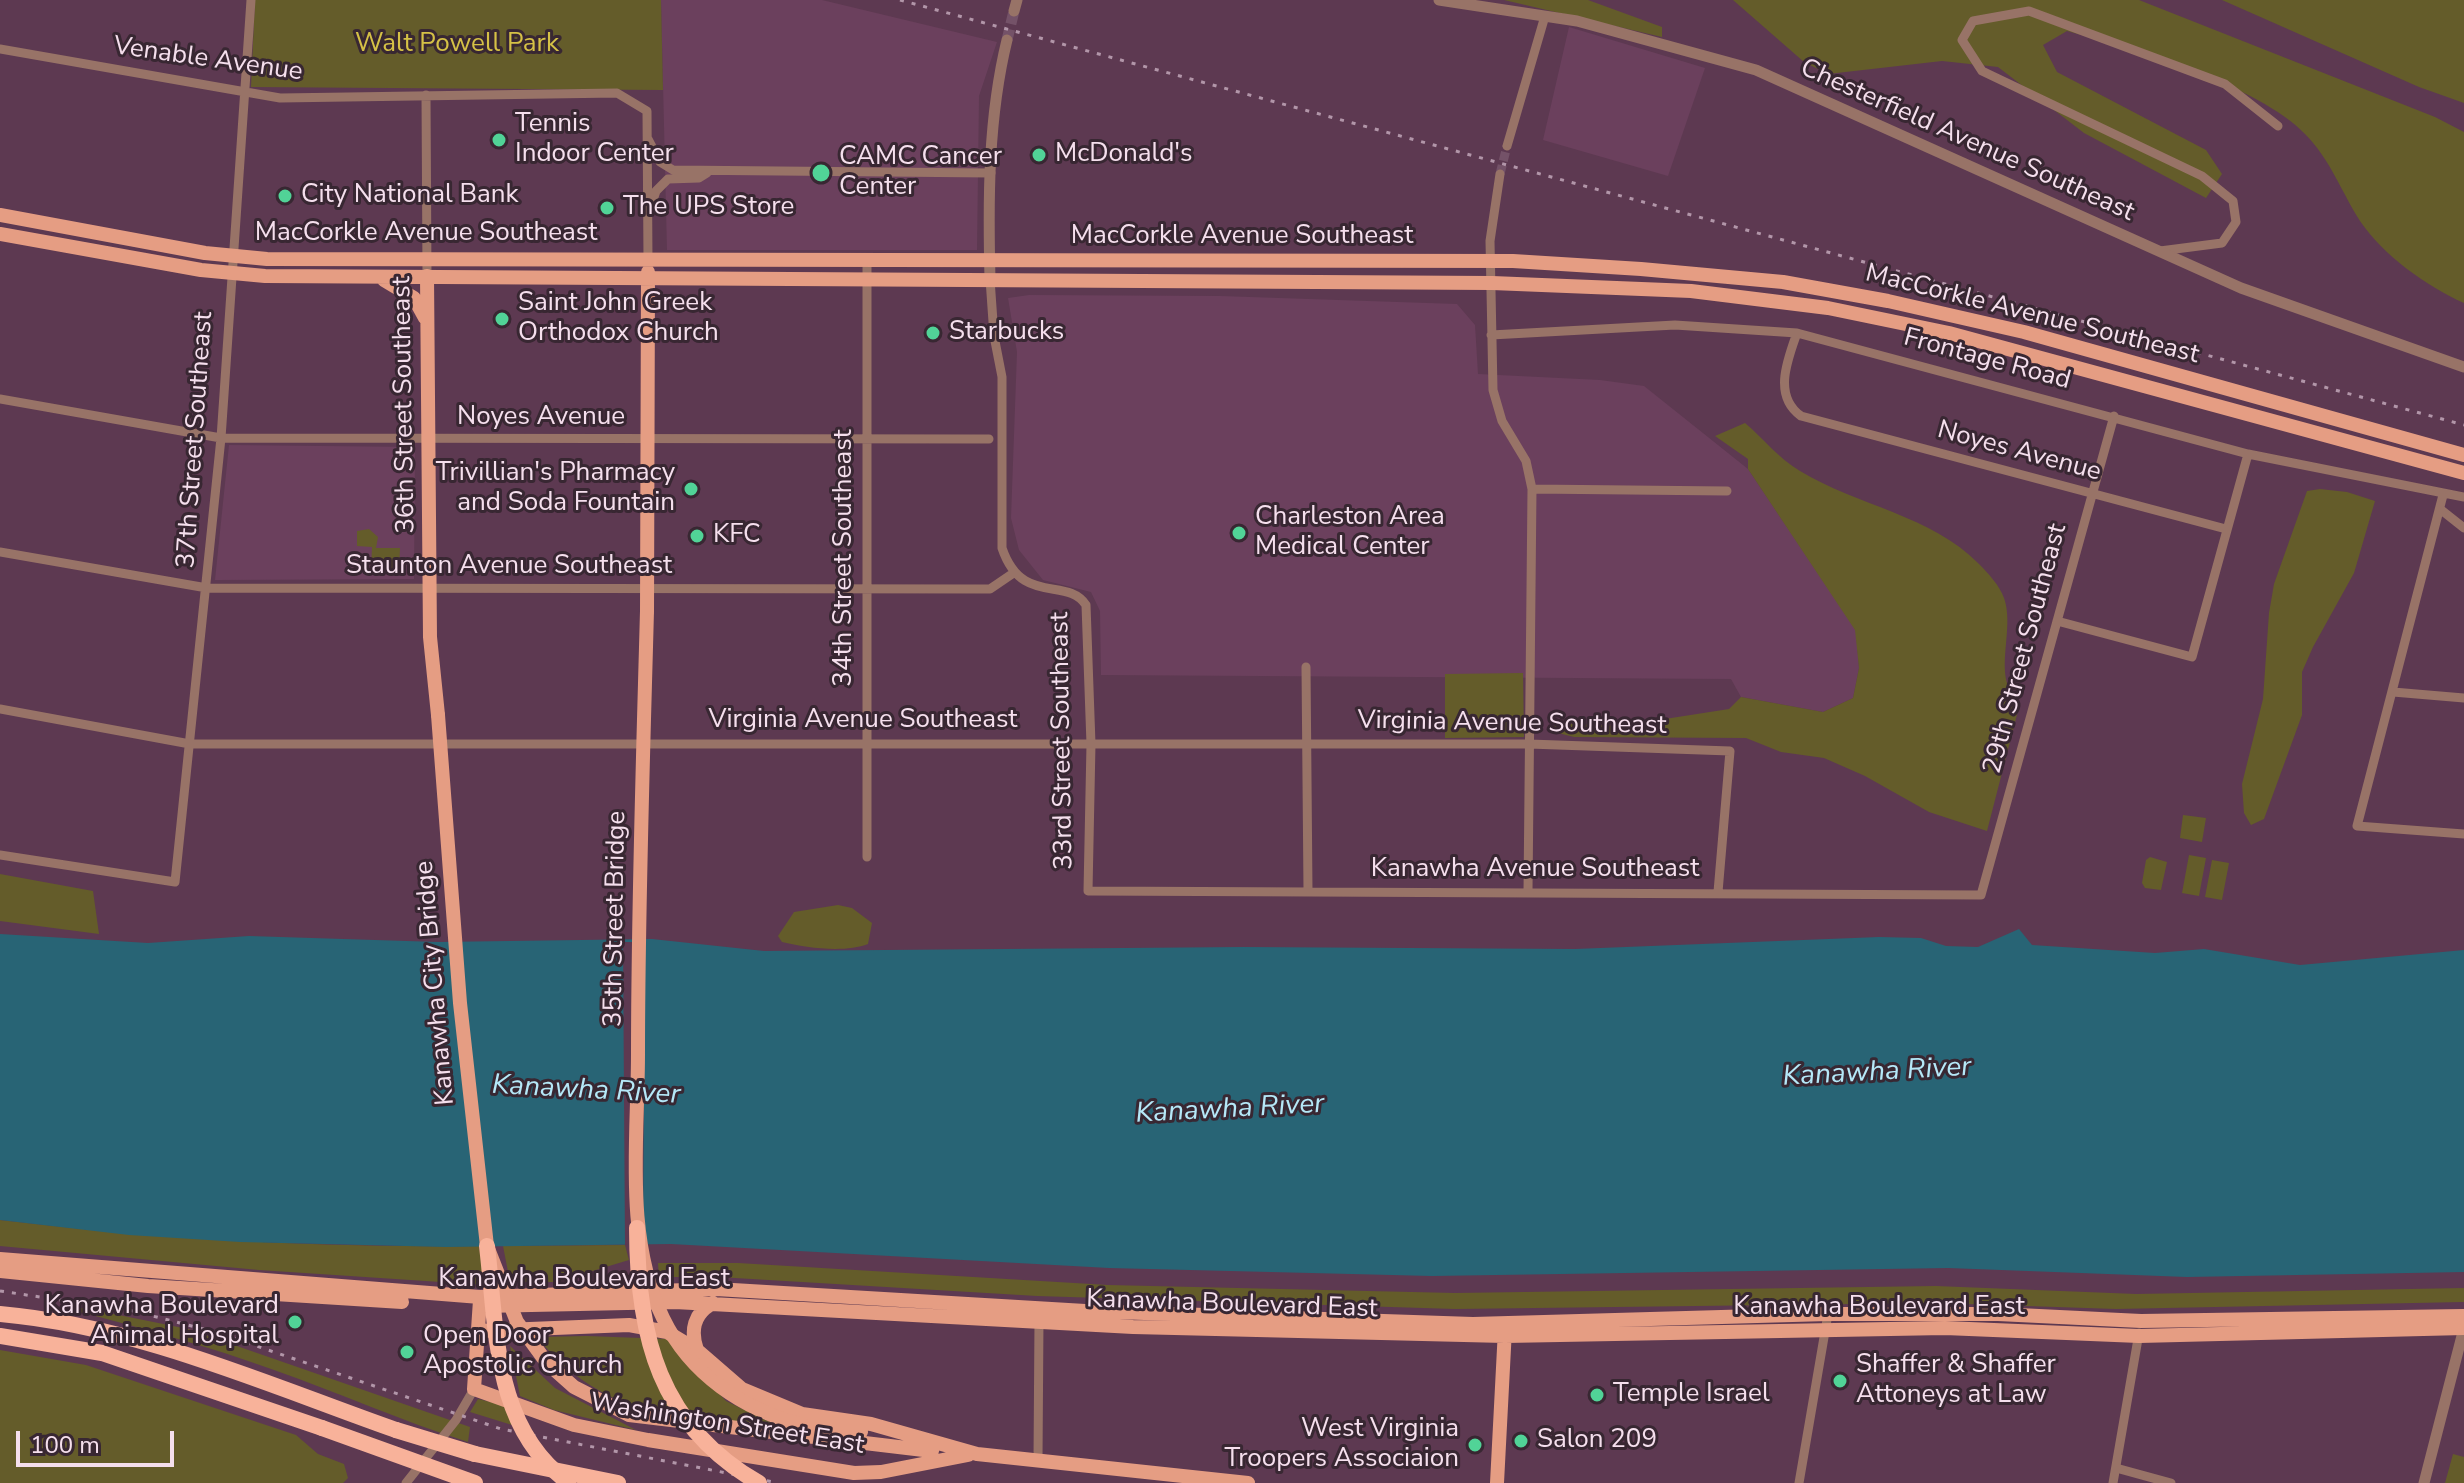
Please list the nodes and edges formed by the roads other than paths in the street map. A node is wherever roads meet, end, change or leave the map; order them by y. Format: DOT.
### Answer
graph roads {
  1 [pos="251,0"];
  2 [pos="1439,0"];
  3 [pos="1545,16"];
  4 [pos="1007,40"];
  5 [pos="0,49"];
  6 [pos="246,93"];
  7 [pos="426,95"];
  8 [pos="2278,126"];
  9 [pos="647,137"];
  10 [pos="1507,146"];
  11 [pos="707,173"];
  12 [pos="991,173"];
  13 [pos="1500,174"];
  14 [pos="0,215"];
  15 [pos="648,217"];
  16 [pos="0,234"];
  17 [pos="2160,251"];
  18 [pos="231,256"];
  19 [pos="427,257"];
  20 [pos="867,259"];
  21 [pos="990,259"];
  22 [pos="648,260"];
  23 [pos="1492,261"];
  24 [pos="230,274"];
  25 [pos="364,276"];
  26 [pos="427,276"];
  27 [pos="867,278"];
  28 [pos="648,279"];
  29 [pos="990,279"];
  30 [pos="1492,283"];
  31 [pos="428,332"];
  32 [pos="1797,333"];
  33 [pos="1491,335"];
  34 [pos="2464,367"];
  35 [pos="0,399"];
  36 [pos="2114,416"];
  37 [pos="221,438"];
  38 [pos="867,439"];
  39 [pos="989,439"];
  40 [pos="429,440"];
  41 [pos="648,440"];
  42 [pos="2248,454"];
  43 [pos="2464,455"];
  44 [pos="2464,473"];
  45 [pos="1532,489"];
  46 [pos="1727,491"];
  47 [pos="2091,494"];
  48 [pos="2443,495"];
  49 [pos="2464,497"];
  50 [pos="2440,509"];
  51 [pos="2464,528"];
  52 [pos="2226,529"];
  53 [pos="0,552"];
  54 [pos="1015,572"];
  55 [pos="207,588"];
  56 [pos="647,588"];
  57 [pos="432,590"];
  58 [pos="867,592"];
  59 [pos="2057,621"];
  60 [pos="1306,667"];
  61 [pos="2393,692"];
  62 [pos="2464,698"];
  63 [pos="0,709"];
  64 [pos="438,715"];
  65 [pos="867,743"];
  66 [pos="190,744"];
  67 [pos="1091,744"];
  68 [pos="1307,744"];
  69 [pos="1529,744"];
  70 [pos="2464,834"];
  71 [pos="0,855"];
  72 [pos="867,857"];
  73 [pos="1088,891"];
  74 [pos="1308,891"];
  75 [pos="1528,891"];
  76 [pos="1718,892"];
  77 [pos="1981,895"];
  78 [pos="637,1228"];
  79 [pos="487,1246"];
  80 [pos="0,1259"];
  81 [pos="0,1271"];
  82 [pos="480,1302"];
  83 [pos="714,1303"];
  84 [pos="0,1314"];
  85 [pos="1828,1314"];
  86 [pos="1039,1316"];
  87 [pos="2464,1316"];
  88 [pos="1465,1321"];
  89 [pos="1581,1321"];
  90 [pos="2464,1328"];
  91 [pos="2140,1329"];
  92 [pos="1505,1330"];
  93 [pos="1825,1330"];
  94 [pos="480,1331"];
  95 [pos="0,1336"];
  96 [pos="697,1350"];
  97 [pos="474,1389"];
  98 [pos="917,1440"];
  99 [pos="977,1454"];
  100 [pos="1038,1459"];
  101 [pos="2116,1468"];
  102 [pos="569,1482"];
  103 [pos="406,1483"];
  104 [pos="475,1483"];
  105 [pos="618,1483"];
  106 [pos="759,1483"];
  107 [pos="1248,1483"];
  108 [pos="1497,1483"];
  109 [pos="1799,1483"];
  110 [pos="2113,1483"];
  111 [pos="2171,1483"];
  112 [pos="2424,1483"];
  1 -- 6 [label="street, 37th Street Southeast"];
  2 -- 3 [label="street, Chesterfield Avenue Southeast"];
  3 -- 10 [label="street"];
  3 -- 17 [label="street, Chesterfield Avenue Southeast"];
  4 -- 12 [label="street"];
  5 -- 6 [label="street, Venable Avenue"];
  6 -- 7 [label="street, Venable Avenue"];
  6 -- 18 [label="street, 37th Street Southeast"];
  7 -- 9 [label="street, Venable Avenue"];
  7 -- 19 [label="street, 36th Street Southeast"];
  8 -- 17 [label="street"];
  9 -- 11 [label="street"];
  9 -- 15 [label="street"];
  11 -- 12 [label="street"];
  11 -- 15 [label="street"];
  12 -- 21 [label="street"];
  13 -- 23 [label="street"];
  14 -- 18 [label="main road, MacCorkle Avenue Southeast"];
  15 -- 22 [label="street"];
  16 -- 24 [label="main road, MacCorkle Avenue Southeast"];
  17 -- 34 [label="street, Chesterfield Avenue Southeast"];
  18 -- 19 [label="main road, MacCorkle Avenue Southeast"];
  18 -- 24 [label="street, 37th Street Southeast"];
  19 -- 22 [label="main road, MacCorkle Avenue Southeast"];
  19 -- 26 [label="street, 36th Street Southeast"];
  20 -- 21 [label="main road, MacCorkle Avenue Southeast"];
  20 -- 22 [label="main road, MacCorkle Avenue Southeast"];
  20 -- 27 [label="street, 34th Street Southeast"];
  21 -- 23 [label="main road, MacCorkle Avenue Southeast"];
  21 -- 29 [label="street"];
  22 -- 28 [label="main road, 35th Street Bridge"];
  23 -- 30 [label="street"];
  23 -- 43 [label="main road, MacCorkle Avenue Southeast"];
  24 -- 25 [label="main road, MacCorkle Avenue Southeast"];
  24 -- 37 [label="street, 37th Street Southeast"];
  25 -- 26 [label="main road, MacCorkle Avenue Southeast"];
  25 -- 31 [label="main road"];
  26 -- 28 [label="main road, MacCorkle Avenue Southeast"];
  26 -- 31 [label="main road, 36th Street Southeast"];
  27 -- 28 [label="main road, MacCorkle Avenue Southeast"];
  27 -- 29 [label="main road, MacCorkle Avenue Southeast"];
  27 -- 38 [label="street, 34th Street Southeast"];
  28 -- 41 [label="main road, 35th Street Bridge"];
  29 -- 30 [label="main road, MacCorkle Avenue Southeast"];
  29 -- 54 [label="street"];
  30 -- 33 [label="street"];
  30 -- 44 [label="main road, MacCorkle Avenue Southeast"];
  31 -- 40 [label="main road, 36th Street Southeast"];
  32 -- 33 [label="street, Frontage Road"];
  32 -- 36 [label="street, Frontage Road"];
  32 -- 47 [label="street, Noyes Avenue"];
  33 -- 45 [label="street"];
  35 -- 37 [label="street, Noyes Avenue"];
  36 -- 42 [label="street, Frontage Road"];
  36 -- 47 [label="street, 29th Street Southeast"];
  37 -- 40 [label="street, Noyes Avenue"];
  37 -- 55 [label="street, 37th Street Southeast"];
  38 -- 39 [label="street, Noyes Avenue"];
  38 -- 41 [label="street, Noyes Avenue"];
  38 -- 58 [label="street, 34th Street Southeast"];
  40 -- 41 [label="street, Noyes Avenue"];
  40 -- 57 [label="main road, 36th Street Southeast"];
  41 -- 56 [label="main road, 35th Street Bridge"];
  42 -- 48 [label="street, Frontage Road"];
  42 -- 52 [label="street"];
  45 -- 46 [label="street"];
  45 -- 69 [label="street"];
  47 -- 52 [label="street, Noyes Avenue"];
  47 -- 59 [label="street, 29th Street Southeast"];
  48 -- 49 [label="street, Frontage Road"];
  48 -- 50 [label="street"];
  50 -- 51 [label="street"];
  50 -- 61 [label="street"];
  52 -- 59 [label="street"];
  53 -- 55 [label="street, Staunton Avenue Southeast"];
  54 -- 58 [label="street, Staunton Avenue Southeast"];
  54 -- 67 [label="street, 33rd Street Southeast"];
  55 -- 57 [label="street, Staunton Avenue Southeast"];
  55 -- 66 [label="street, 37th Street Southeast"];
  56 -- 57 [label="street, Staunton Avenue Southeast"];
  56 -- 58 [label="street, Staunton Avenue Southeast"];
  56 -- 78 [label="main road, 35th Street Bridge, bridge"];
  57 -- 64 [label="main road, 36th Street Southeast"];
  58 -- 65 [label="street, 34th Street Southeast"];
  59 -- 77 [label="street, 29th Street Southeast"];
  60 -- 68 [label="street"];
  61 -- 62 [label="street"];
  61 -- 70 [label="street"];
  63 -- 66 [label="street, Virginia Avenue Southeast"];
  64 -- 79 [label="main road, Kanawha City Bridge, bridge"];
  65 -- 66 [label="street, Virginia Avenue Southeast"];
  65 -- 67 [label="street, Virginia Avenue Southeast"];
  65 -- 72 [label="street, 34th Street Southeast"];
  66 -- 71 [label="street, 37th Street Southeast"];
  67 -- 68 [label="street, Virginia Avenue Southeast"];
  67 -- 73 [label="street, 33rd Street Southeast"];
  68 -- 69 [label="street, Virginia Avenue Southeast"];
  68 -- 74 [label="street"];
  69 -- 75 [label="street"];
  69 -- 76 [label="street, Virginia Avenue Southeast"];
  73 -- 74 [label="street, Kanawha Avenue Southeast"];
  74 -- 75 [label="street, Kanawha Avenue Southeast"];
  75 -- 76 [label="street, Kanawha Avenue Southeast"];
  76 -- 77 [label="street, Kanawha Avenue Southeast"];
  78 -- 98 [label="main road, 35th Street Bridge, bridge"];
  78 -- 106 [label="highway, bridge"];
  79 -- 99 [label="main road, Kanawha City Bridge, bridge"];
  79 -- 102 [label="highway, bridge"];
  80 -- 82 [label="main road, Kanawha Boulevard East"];
  81 -- 82 [label="main road, Kanawha Boulevard East"];
  82 -- 83 [label="main road, Kanawha Boulevard East"];
  82 -- 86 [label="main road, Kanawha Boulevard East"];
  82 -- 94 [label="main road"];
  83 -- 86 [label="main road, Kanawha Boulevard East"];
  83 -- 96 [label="main road"];
  84 -- 105 [label="highway, bridge"];
  85 -- 89 [label="main road, Kanawha Boulevard East"];
  85 -- 91 [label="main road, Kanawha Boulevard East"];
  85 -- 93 [label="street"];
  86 -- 88 [label="main road, Kanawha Boulevard East"];
  86 -- 92 [label="main road, Kanawha Boulevard East"];
  86 -- 100 [label="street"];
  87 -- 91 [label="main road, Kanawha Boulevard East"];
  88 -- 89 [label="main road, Kanawha Boulevard East"];
  88 -- 92 [label="main road, Kanawha Boulevard East"];
  89 -- 92 [label="main road, Kanawha Boulevard East"];
  90 -- 91 [label="main road, Kanawha Boulevard East"];
  90 -- 112 [label="street"];
  91 -- 93 [label="main road, Kanawha Boulevard East"];
  91 -- 101 [label="street"];
  92 -- 93 [label="main road, Kanawha Boulevard East"];
  92 -- 108 [label="main road"];
  93 -- 109 [label="street"];
  94 -- 96 [label="main road, Washington Street East"];
  94 -- 97 [label="main road"];
  95 -- 104 [label="highway, bridge"];
  96 -- 98 [label="main road, Washington Street East"];
  97 -- 99 [label="main road, Washington Street East"];
  97 -- 103 [label="street"];
  98 -- 99 [label="main road, Washington Street East"];
  99 -- 100 [label="main road, Washington Street East"];
  100 -- 107 [label="main road, Washington Street East"];
  101 -- 110 [label="street"];
  101 -- 111 [label="street"];
}
